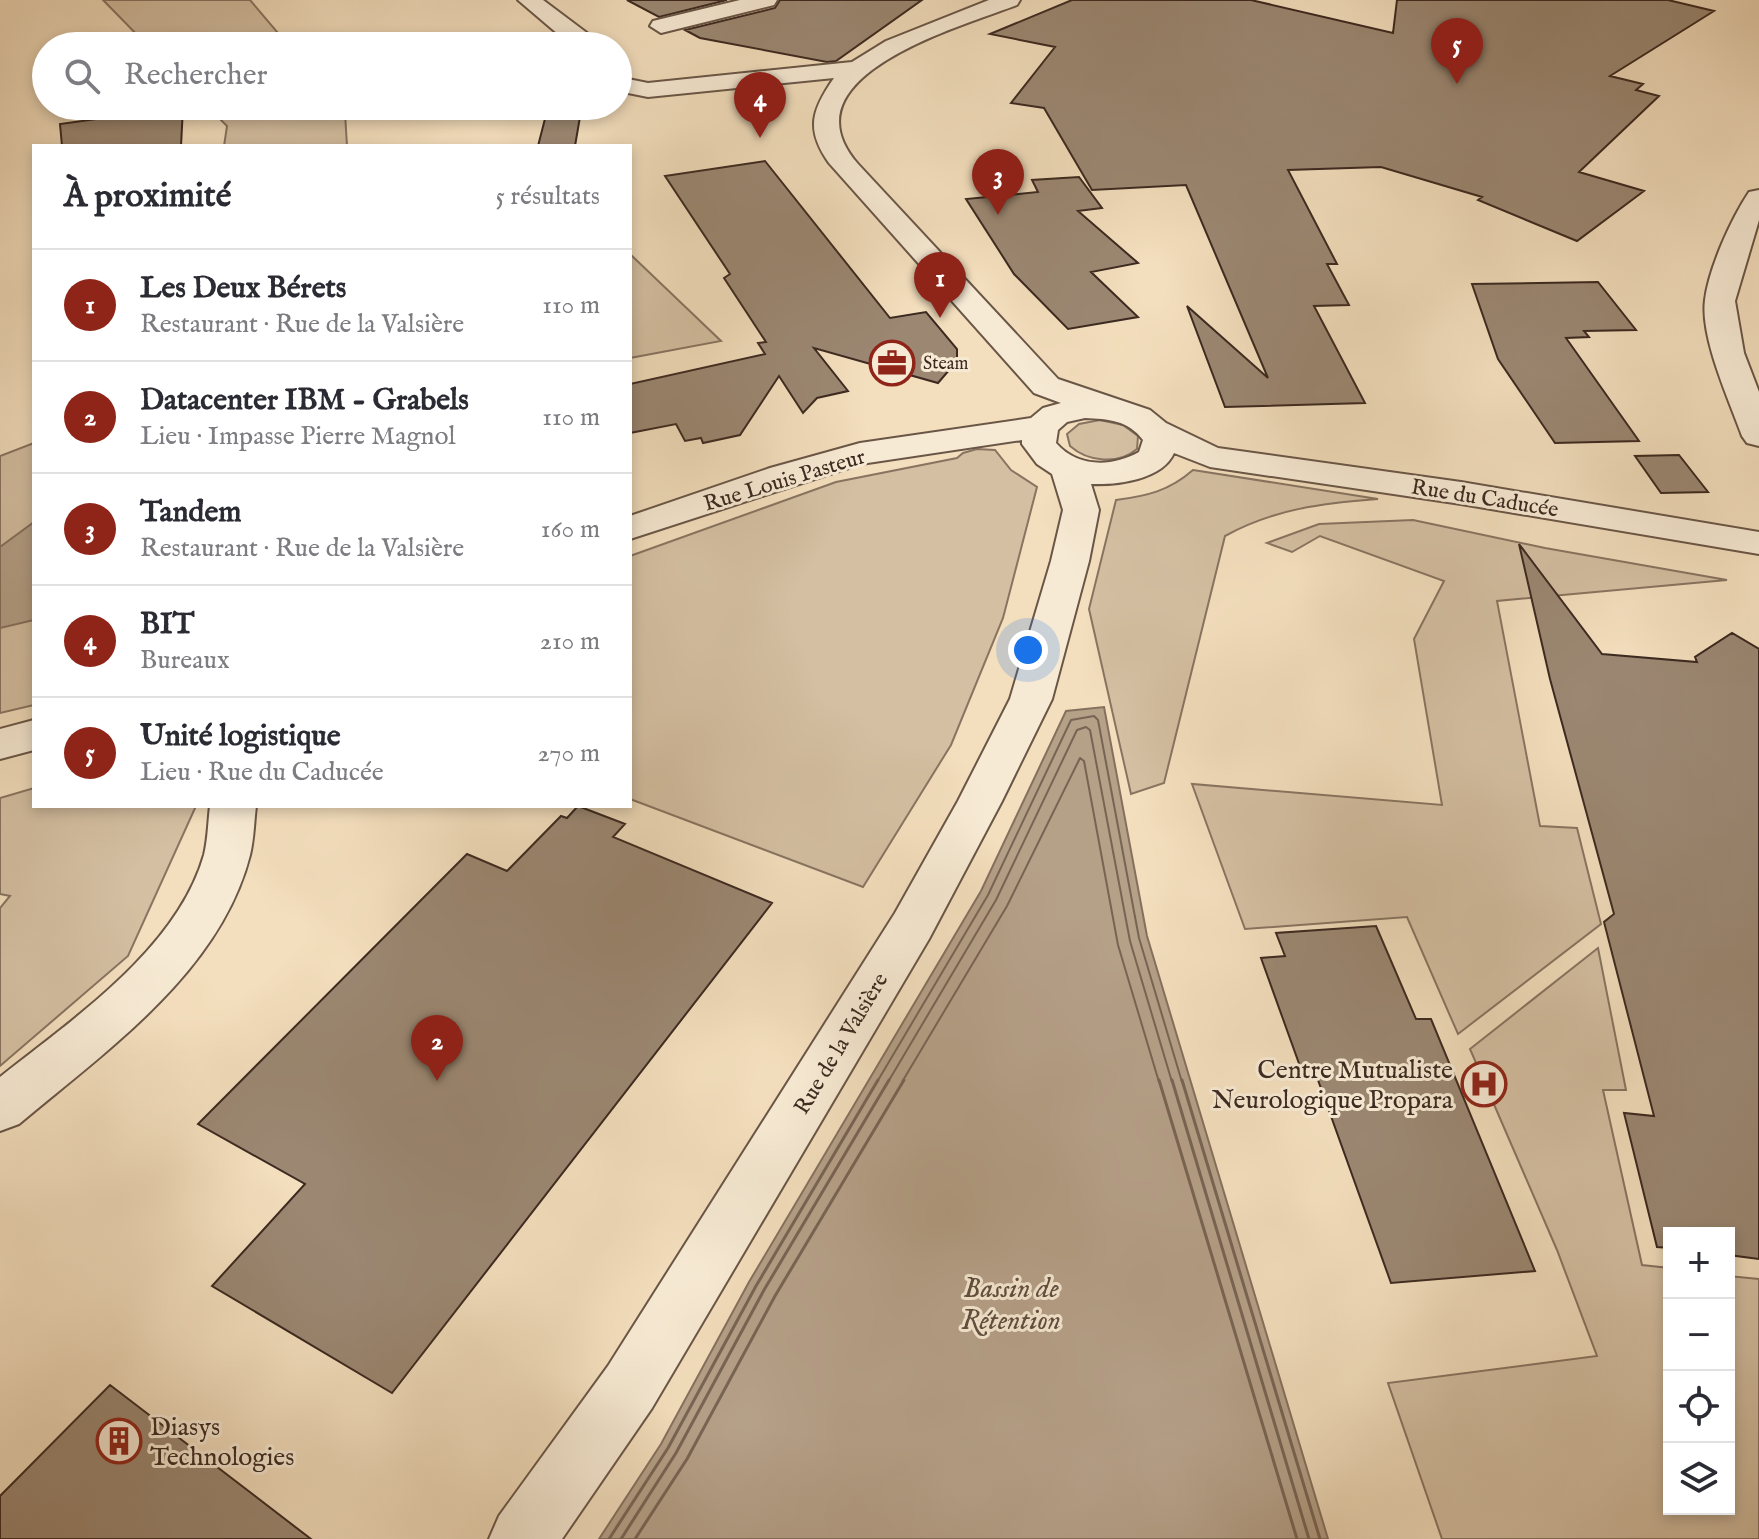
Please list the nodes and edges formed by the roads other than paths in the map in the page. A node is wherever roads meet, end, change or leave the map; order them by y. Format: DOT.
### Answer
graph roads {
  1 [pos="529,0"];
  2 [pos="766,0"];
  3 [pos="1009,0"];
  4 [pos="661,26"];
  5 [pos="571,32"];
  6 [pos="848,76"];
  7 [pos="632,87"];
  8 [pos="1759,198"];
  9 [pos="1103,408"];
  10 [pos="1048,409"];
  11 [pos="1156,431"];
  12 [pos="988,436"];
  13 [pos="1759,436"];
  14 [pos="1210,457"];
  15 [pos="1132,468"];
  16 [pos="1067,479"];
  17 [pos="632,527"];
  18 [pos="1759,543"];
  19 [pos="32,736"];
  20 [pos="0,744"];
  21 [pos="233,808"];
  22 [pos="0,1108"];
  23 [pos="522,1539"];
  1 -- 5 [label="street"];
  2 -- 4 [label="street"];
  3 -- 6 [label="street"];
  6 -- 7 [label="street"];
  6 -- 10 [label="street"];
  8 -- 13 [label="street"];
  9 -- 10 [label="street, Rue Louis Pasteur"];
  9 -- 11 [label="street, Rue du Caducée"];
  10 -- 12 [label="street, Rue Louis Pasteur"];
  10 -- 16 [label="street"];
  11 -- 14 [label="street, Rue du Caducée"];
  11 -- 15 [label="street"];
  12 -- 16 [label="street, Rue Louis Pasteur"];
  12 -- 17 [label="street, Rue Louis Pasteur"];
  14 -- 15 [label="street, Rue du Caducée"];
  14 -- 18 [label="street, Rue du Caducée"];
  15 -- 16 [label="street"];
  16 -- 23 [label="street, Rue de la Valsière"];
  19 -- 20 [label="street"];
  21 -- 22 [label="street"];
}
